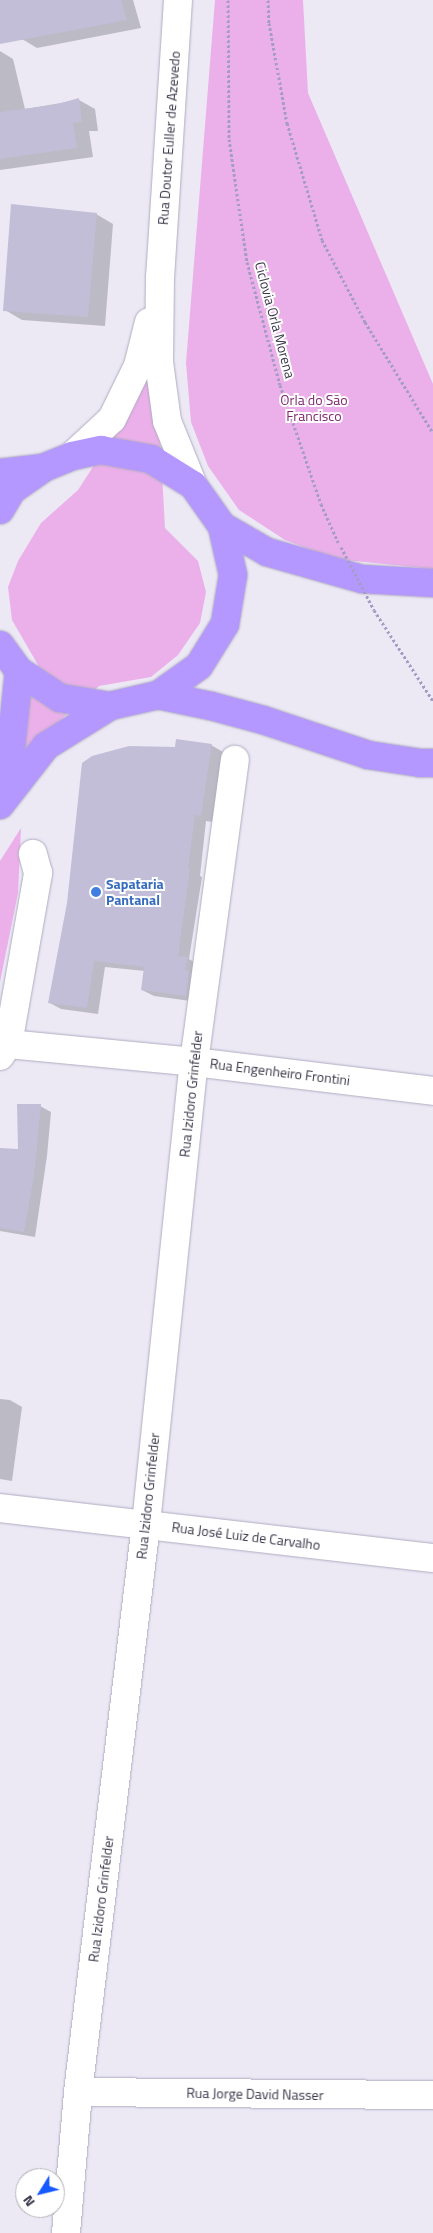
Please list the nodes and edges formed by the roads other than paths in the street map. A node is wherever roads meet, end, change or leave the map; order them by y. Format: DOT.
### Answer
graph roads {
  1 [pos="178,0"];
  2 [pos="160,277"];
  3 [pos="72,456"];
  4 [pos="43,468"];
  5 [pos="0,473"];
  6 [pos="193,485"];
  7 [pos="0,510"];
  8 [pos="222,526"];
  9 [pos="433,583"];
  10 [pos="0,645"];
  11 [pos="18,671"];
  12 [pos="158,695"];
  13 [pos="110,706"];
  14 [pos="235,760"];
  15 [pos="433,763"];
  16 [pos="0,787"];
  17 [pos="0,805"];
  18 [pos="33,854"];
  19 [pos="4,1050"];
  20 [pos="194,1062"];
  21 [pos="433,1091"];
  22 [pos="0,1508"];
  23 [pos="146,1524"];
  24 [pos="433,1558"];
  25 [pos="78,2092"];
  26 [pos="433,2096"];
  27 [pos="66,2233"];
  1 -- 2 [label="street, Rua Doutor Euller de Azevedo"];
  2 -- 3 [label="street, Rua Doutor Euller de Azevedo"];
  2 -- 6 [label="street, Rua Doutor Euller de Azevedo"];
  3 -- 4 [label="main road"];
  3 -- 6 [label="main road"];
  4 -- 5 [label="main road"];
  4 -- 7 [label="main road"];
  6 -- 8 [label="main road"];
  8 -- 9 [label="main road"];
  8 -- 12 [label="main road"];
  10 -- 11 [label="main road"];
  11 -- 13 [label="main road"];
  11 -- 16 [label="main road"];
  12 -- 13 [label="main road"];
  12 -- 15 [label="main road"];
  13 -- 17 [label="main road"];
  14 -- 20 [label="street, Rua Izidoro Grinfelder"];
  18 -- 19 [label="street"];
  19 -- 20 [label="street, Rua Engenheiro Frontini"];
  20 -- 21 [label="street, Rua Engenheiro Frontini"];
  20 -- 23 [label="street, Rua Izidoro Grinfelder"];
  22 -- 23 [label="street, Rua José Luiz de Carvalho"];
  23 -- 24 [label="street, Rua José Luiz de Carvalho"];
  23 -- 25 [label="street, Rua Izidoro Grinfelder"];
  25 -- 26 [label="street, Rua Jorge David Nasser"];
  25 -- 27 [label="street, Rua Izidoro Grinfelder"];
}
